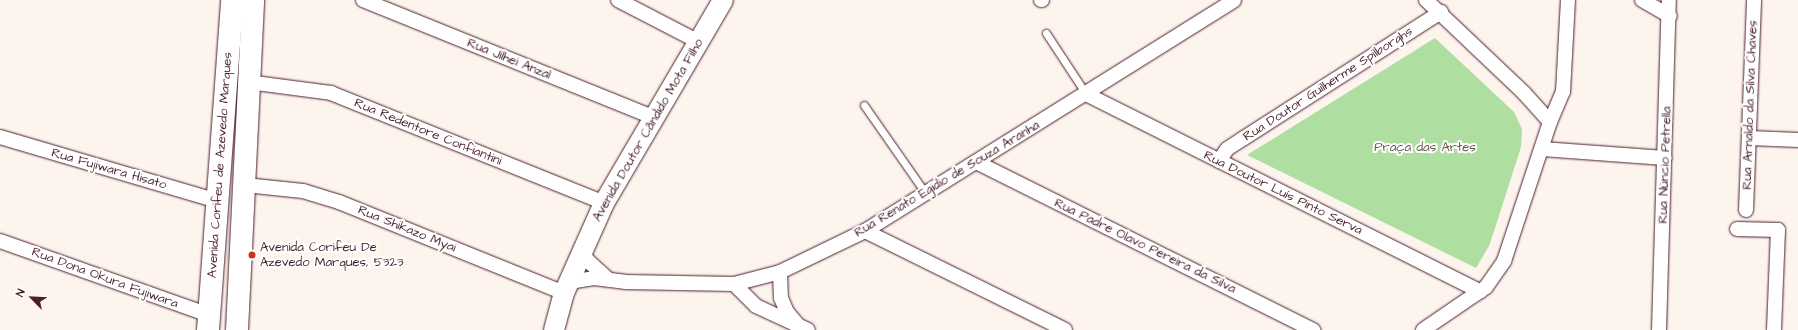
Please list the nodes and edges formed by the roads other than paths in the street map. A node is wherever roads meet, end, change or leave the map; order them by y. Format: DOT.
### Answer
graph roads {
  1 [pos="232,0"];
  2 [pos="253,0"];
  3 [pos="363,0"];
  4 [pos="618,0"];
  5 [pos="723,0"];
  6 [pos="1234,0"];
  7 [pos="1426,0"];
  8 [pos="1568,0"];
  9 [pos="1642,0"];
  10 [pos="1669,0"];
  11 [pos="1754,0"];
  12 [pos="1441,12"];
  13 [pos="1670,16"];
  14 [pos="1046,33"];
  15 [pos="699,42"];
  16 [pos="248,82"];
  17 [pos="1086,94"];
  18 [pos="864,105"];
  19 [pos="655,118"];
  20 [pos="1550,122"];
  21 [pos="0,137"];
  22 [pos="1750,138"];
  23 [pos="1798,140"];
  24 [pos="1542,149"];
  25 [pos="1665,158"];
  26 [pos="1219,160"];
  27 [pos="976,162"];
  28 [pos="245,185"];
  29 [pos="926,194"];
  30 [pos="217,201"];
  31 [pos="604,203"];
  32 [pos="1746,210"];
  33 [pos="1737,229"];
  34 [pos="865,231"];
  35 [pos="0,240"];
  36 [pos="582,251"];
  37 [pos="780,272"];
  38 [pos="611,281"];
  39 [pos="734,284"];
  40 [pos="566,287"];
  41 [pos="1480,291"];
  42 [pos="208,323"];
  43 [pos="803,327"];
  44 [pos="237,330"];
  45 [pos="554,330"];
  46 [pos="1065,330"];
  47 [pos="1313,330"];
  48 [pos="1423,330"];
  49 [pos="1659,330"];
  50 [pos="1774,330"];
  1 -- 30 [label="main road, Avenida Corifeu de Azevedo Marques"];
  2 -- 16 [label="main road, Avenida Corifeu de Azevedo Marques"];
  3 -- 19 [label="street, Rua Jilhei Anzal"];
  4 -- 15 [label="street"];
  5 -- 15 [label="main road, Avenida Doutor Cândido Mota Filho"];
  6 -- 17 [label="street, Rua Renato Egidio de Souza Aranha"];
  7 -- 12 [label="street"];
  8 -- 20 [label="street"];
  9 -- 13 [label="street"];
  10 -- 13 [label="street, Rua Núncio Petrella"];
  11 -- 22 [label="street, Rua Arnaldo da Silva Chaves"];
  12 -- 20 [label="street"];
  12 -- 26 [label="street, Rua Doutor Guilherme Spilborghs"];
  13 -- 25 [label="street, Rua Núncio Petrella"];
  14 -- 17 [label="lane"];
  15 -- 19 [label="main road, Avenida Doutor Cândido Mota Filho"];
  16 -- 28 [label="main road, Avenida Corifeu de Azevedo Marques"];
  16 -- 31 [label="street, Rua Redentore Confiantini"];
  17 -- 26 [label="street, Rua Doutor Luís Pinto Serva"];
  17 -- 27 [label="street, Rua Renato Egidio de Souza Aranha"];
  18 -- 29 [label="lane"];
  19 -- 31 [label="main road, Avenida Doutor Cândido Mota Filho"];
  20 -- 24 [label="street"];
  21 -- 30 [label="street, Rua Fujiwara Hisato"];
  22 -- 23 [label="street"];
  22 -- 32 [label="street, Rua Arnaldo da Silva Chaves"];
  24 -- 25 [label="street"];
  24 -- 41 [label="street"];
  25 -- 49 [label="street, Rua Núncio Petrella"];
  26 -- 41 [label="street, Rua Doutor Luís Pinto Serva"];
  27 -- 29 [label="street, Rua Renato Egidio de Souza Aranha"];
  27 -- 47 [label="street, Rua Padre Olavo Pereira da Silva"];
  28 -- 40 [label="street, Rua Shikazo Myai"];
  28 -- 44 [label="main road, Avenida Corifeu de Azevedo Marques"];
  29 -- 34 [label="street, Rua Renato Egidio de Souza Aranha"];
  30 -- 42 [label="main road, Avenida Corifeu de Azevedo Marques"];
  31 -- 36 [label="main road, Avenida Doutor Cândido Mota Filho"];
  33 -- 50 [label="street"];
  34 -- 37 [label="street, Rua Renato Egidio de Souza Aranha"];
  34 -- 46 [label="street"];
  35 -- 42 [label="street, Rua Dona Okura Fujiwara"];
  36 -- 38 [label="street"];
  36 -- 40 [label="main road, Avenida Doutor Cândido Mota Filho"];
  37 -- 39 [label="street, Rua Renato Egidio de Souza Aranha"];
  37 -- 43 [label="street"];
  38 -- 39 [label="street, Rua Renato Egidio de Souza Aranha"];
  38 -- 40 [label="street, Rua Renato Egidio de Souza Aranha"];
  39 -- 43 [label="street"];
  40 -- 45 [label="main road, Avenida Doutor Cândido Mota Filho"];
  41 -- 48 [label="street"];
}
